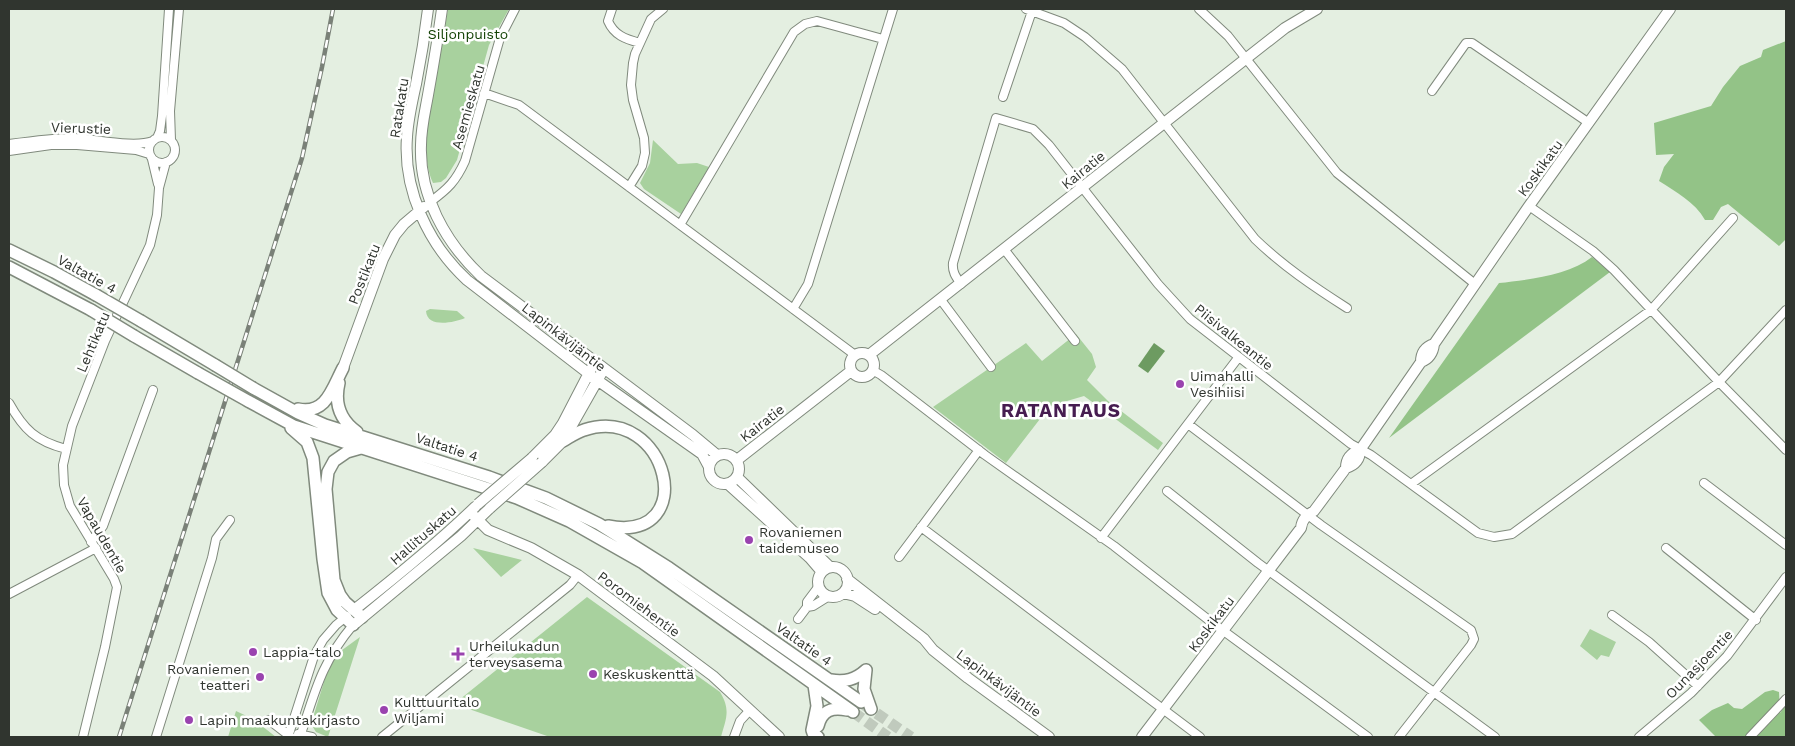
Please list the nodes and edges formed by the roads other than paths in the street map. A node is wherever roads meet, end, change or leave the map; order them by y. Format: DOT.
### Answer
graph roads {
  1 [pos="169,9"];
  2 [pos="179,9"];
  3 [pos="428,9"];
  4 [pos="442,9"];
  5 [pos="516,9"];
  6 [pos="612,9"];
  7 [pos="662,9"];
  8 [pos="894,9"];
  9 [pos="1200,9"];
  10 [pos="1317,9"];
  11 [pos="1670,9"];
  12 [pos="1030,10"];
  13 [pos="883,39"];
  14 [pos="640,43"];
  15 [pos="1247,59"];
  16 [pos="1432,91"];
  17 [pos="484,93"];
  18 [pos="1003,97"];
  19 [pos="1164,122"];
  20 [pos="1589,123"];
  21 [pos="155,139"];
  22 [pos="171,140"];
  23 [pos="9,144"];
  24 [pos="9,152"];
  25 [pos="151,156"];
  26 [pos="166,162"];
  27 [pos="629,187"];
  28 [pos="159,188"];
  29 [pos="1083,188"];
  30 [pos="430,202"];
  31 [pos="1529,206"];
  32 [pos="419,211"];
  33 [pos="1733,218"];
  34 [pos="680,225"];
  35 [pos="9,243"];
  36 [pos="1004,249"];
  37 [pos="9,250"];
  38 [pos="22,256"];
  39 [pos="9,267"];
  40 [pos="961,284"];
  41 [pos="1475,284"];
  42 [pos="941,300"];
  43 [pos="1347,308"];
  44 [pos="792,309"];
  45 [pos="1651,310"];
  46 [pos="1786,310"];
  47 [pos="1075,341"];
  48 [pos="855,355"];
  49 [pos="869,356"];
  50 [pos="1238,358"];
  51 [pos="596,362"];
  52 [pos="991,367"];
  53 [pos="343,368"];
  54 [pos="605,369"];
  55 [pos="872,370"];
  56 [pos="851,371"];
  57 [pos="588,373"];
  58 [pos="597,380"];
  59 [pos="1719,382"];
  60 [pos="153,390"];
  61 [pos="9,403"];
  62 [pos="284,405"];
  63 [pos="280,419"];
  64 [pos="1188,424"];
  65 [pos="362,436"];
  66 [pos="563,441"];
  67 [pos="361,448"];
  68 [pos="66,449"];
  69 [pos="979,450"];
  70 [pos="1360,450"];
  71 [pos="1786,450"];
  72 [pos="717,455"];
  73 [pos="537,460"];
  74 [pos="737,460"];
  75 [pos="709,467"];
  76 [pos="737,477"];
  77 [pos="1704,482"];
  78 [pos="728,484"];
  79 [pos="1411,484"];
  80 [pos="1167,491"];
  81 [pos="474,515"];
  82 [pos="1312,515"];
  83 [pos="230,520"];
  84 [pos="599,524"];
  85 [pos="921,527"];
  86 [pos="1101,538"];
  87 [pos="93,545"];
  88 [pos="1786,545"];
  89 [pos="1666,548"];
  90 [pos="898,557"];
  91 [pos="826,570"];
  92 [pos="1269,571"];
  93 [pos="578,575"];
  94 [pos="1786,577"];
  95 [pos="847,579"];
  96 [pos="819,586"];
  97 [pos="843,593"];
  98 [pos="9,594"];
  99 [pos="829,596"];
  100 [pos="807,608"];
  101 [pos="358,614"];
  102 [pos="1612,615"];
  103 [pos="798,619"];
  104 [pos="1756,620"];
  105 [pos="349,622"];
  106 [pos="1222,630"];
  107 [pos="933,650"];
  108 [pos="830,680"];
  109 [pos="814,685"];
  110 [pos="1698,686"];
  111 [pos="1434,692"];
  112 [pos="1786,699"];
  113 [pos="861,702"];
  114 [pos="871,709"];
  115 [pos="750,710"];
  116 [pos="1163,710"];
  117 [pos="269,720"];
  118 [pos="289,736"];
  119 [pos="301,736"];
  120 [pos="83,737"];
  121 [pos="156,737"];
  122 [pos="312,737"];
  123 [pos="382,737"];
  124 [pos="734,737"];
  125 [pos="779,737"];
  126 [pos="819,737"];
  127 [pos="1049,737"];
  128 [pos="1142,737"];
  129 [pos="1200,737"];
  130 [pos="1368,737"];
  131 [pos="1399,737"];
  132 [pos="1495,737"];
  133 [pos="1639,737"];
  134 [pos="1750,737"];
  1 -- 21 [label="street"];
  2 -- 22 [label="street"];
  3 -- 32 [label="main road, Ratakatu"];
  4 -- 30 [label="main road, Ratakatu"];
  5 -- 17 [label="street, Asemieskatu"];
  6 -- 14 [label="street"];
  7 -- 14 [label="street"];
  8 -- 13 [label="street"];
  9 -- 15 [label="street"];
  10 -- 15 [label="main road, Kairatie"];
  11 -- 20 [label="main road, Koskikatu"];
  12 -- 18 [label="street"];
  12 -- 19 [label="street"];
  13 -- 34 [label="street"];
  13 -- 44 [label="street"];
  14 -- 27 [label="street"];
  15 -- 19 [label="main road, Kairatie"];
  15 -- 41 [label="street"];
  16 -- 20 [label="street"];
  17 -- 27 [label="street"];
  17 -- 30 [label="street, Asemieskatu"];
  19 -- 29 [label="main road, Kairatie"];
  19 -- 43 [label="street"];
  20 -- 31 [label="main road, Koskikatu"];
  21 -- 22 [label="street"];
  21 -- 23 [label="street, Vierustie"];
  21 -- 25 [label="street"];
  22 -- 26 [label="street"];
  24 -- 25 [label="street, Vierustie"];
  25 -- 26 [label="street"];
  25 -- 28 [label="street, Lehtikatu"];
  26 -- 28 [label="street, Lehtikatu"];
  27 -- 34 [label="street"];
  28 -- 68 [label="street, Lehtikatu"];
  29 -- 36 [label="main road, Kairatie"];
  29 -- 40 [label="street, Piisivalkeantie"];
  29 -- 50 [label="street, Piisivalkeantie"];
  30 -- 32 [label="main road, Postikatu"];
  30 -- 51 [label="main road, Lapinkävijäntie"];
  31 -- 41 [label="main road, Koskikatu"];
  31 -- 45 [label="street"];
  32 -- 53 [label="main road, Postikatu"];
  32 -- 57 [label="main road, Lapinkävijäntie"];
  33 -- 45 [label="street"];
  34 -- 44 [label="street"];
  35 -- 38 [label="highway"];
  36 -- 40 [label="main road, Kairatie"];
  36 -- 47 [label="street"];
  37 -- 38 [label="highway, Valtatie 4"];
  38 -- 62 [label="highway, Valtatie 4, bridge"];
  39 -- 63 [label="highway, Valtatie 4, bridge"];
  40 -- 42 [label="main road, Kairatie"];
  41 -- 70 [label="main road, Koskikatu"];
  42 -- 49 [label="main road, Kairatie"];
  42 -- 52 [label="street"];
  44 -- 48 [label="street"];
  45 -- 59 [label="street"];
  45 -- 79 [label="street"];
  46 -- 59 [label="street"];
  48 -- 49 [label="main road"];
  48 -- 56 [label="main road"];
  49 -- 55 [label="main road"];
  50 -- 64 [label="street"];
  50 -- 70 [label="street, Piisivalkeantie"];
  51 -- 54 [label="main road, Lapinkävijäntie"];
  51 -- 57 [label="main road, Hallituskatu"];
  53 -- 62 [label="highway"];
  53 -- 65 [label="highway"];
  54 -- 58 [label="main road, Hallituskatu"];
  54 -- 72 [label="main road, Lapinkävijäntie"];
  55 -- 56 [label="main road"];
  55 -- 69 [label="street"];
  56 -- 74 [label="main road, Kairatie"];
  57 -- 58 [label="main road, Lapinkävijäntie"];
  57 -- 73 [label="main road, Hallituskatu"];
  58 -- 66 [label="main road, Hallituskatu"];
  58 -- 75 [label="main road, Lapinkävijäntie"];
  59 -- 71 [label="street"];
  59 -- 79 [label="street, Piisivalkeantie"];
  60 -- 87 [label="street"];
  61 -- 68 [label="street"];
  62 -- 65 [label="highway, Valtatie 4"];
  63 -- 67 [label="highway, Valtatie 4"];
  63 -- 105 [label="highway"];
  64 -- 82 [label="street"];
  64 -- 86 [label="street"];
  65 -- 84 [label="highway, Valtatie 4"];
  66 -- 73 [label="main road, Hallituskatu"];
  66 -- 84 [label="highway"];
  67 -- 101 [label="highway"];
  67 -- 109 [label="highway, Valtatie 4"];
  68 -- 87 [label="street, Vapaudentie"];
  69 -- 85 [label="street"];
  69 -- 86 [label="street"];
  70 -- 79 [label="street, Piisivalkeantie"];
  70 -- 82 [label="main road, Koskikatu"];
  72 -- 74 [label="main road"];
  72 -- 75 [label="main road"];
  73 -- 81 [label="main road, Hallituskatu, bridge"];
  73 -- 81 [label="main road, Hallituskatu, bridge"];
  74 -- 76 [label="main road"];
  75 -- 78 [label="main road"];
  76 -- 78 [label="main road"];
  76 -- 91 [label="main road"];
  77 -- 88 [label="street"];
  78 -- 91 [label="main road"];
  80 -- 92 [label="street"];
  81 -- 93 [label="main road, Poromiehentie"];
  81 -- 101 [label="main road, Hallituskatu"];
  82 -- 92 [label="main road, Koskikatu"];
  82 -- 111 [label="street"];
  83 -- 121 [label="street"];
  84 -- 108 [label="highway, Valtatie 4"];
  85 -- 90 [label="street"];
  85 -- 116 [label="street"];
  86 -- 106 [label="street"];
  87 -- 98 [label="street"];
  87 -- 120 [label="street, Vapaudentie"];
  89 -- 104 [label="street"];
  91 -- 95 [label="main road"];
  91 -- 96 [label="main road"];
  92 -- 106 [label="main road, Koskikatu"];
  92 -- 111 [label="street"];
  93 -- 115 [label="main road, Poromiehentie"];
  93 -- 123 [label="street"];
  94 -- 104 [label="street, Ounasjoentie"];
  95 -- 97 [label="main road"];
  95 -- 107 [label="main road, Lapinkävijäntie"];
  96 -- 99 [label="main road"];
  96 -- 100 [label="street"];
  97 -- 99 [label="main road"];
  97 -- 107 [label="main road, Lapinkävijäntie"];
  99 -- 100 [label="street"];
  100 -- 103 [label="street"];
  101 -- 105 [label="main road, Hallituskatu"];
  102 -- 110 [label="street"];
  104 -- 110 [label="street, Ounasjoentie"];
  105 -- 118 [label="street, Hallituskatu"];
  105 -- 119 [label="street, Hallituskatu"];
  106 -- 116 [label="main road, Koskikatu"];
  106 -- 130 [label="street"];
  107 -- 127 [label="main road, Lapinkävijäntie"];
  108 -- 113 [label="highway, Valtatie 4"];
  108 -- 114 [label="highway"];
  109 -- 126 [label="highway"];
  109 -- 126 [label="highway, Valtatie 4"];
  110 -- 133 [label="street, Ounasjoentie"];
  111 -- 131 [label="street"];
  111 -- 132 [label="street"];
  112 -- 134 [label="street"];
  115 -- 124 [label="street"];
  115 -- 125 [label="main road, Poromiehentie"];
  116 -- 128 [label="main road, Koskikatu"];
  116 -- 129 [label="street"];
  117 -- 118 [label="street"];
  118 -- 119 [label="street"];
  119 -- 122 [label="street"];
}
